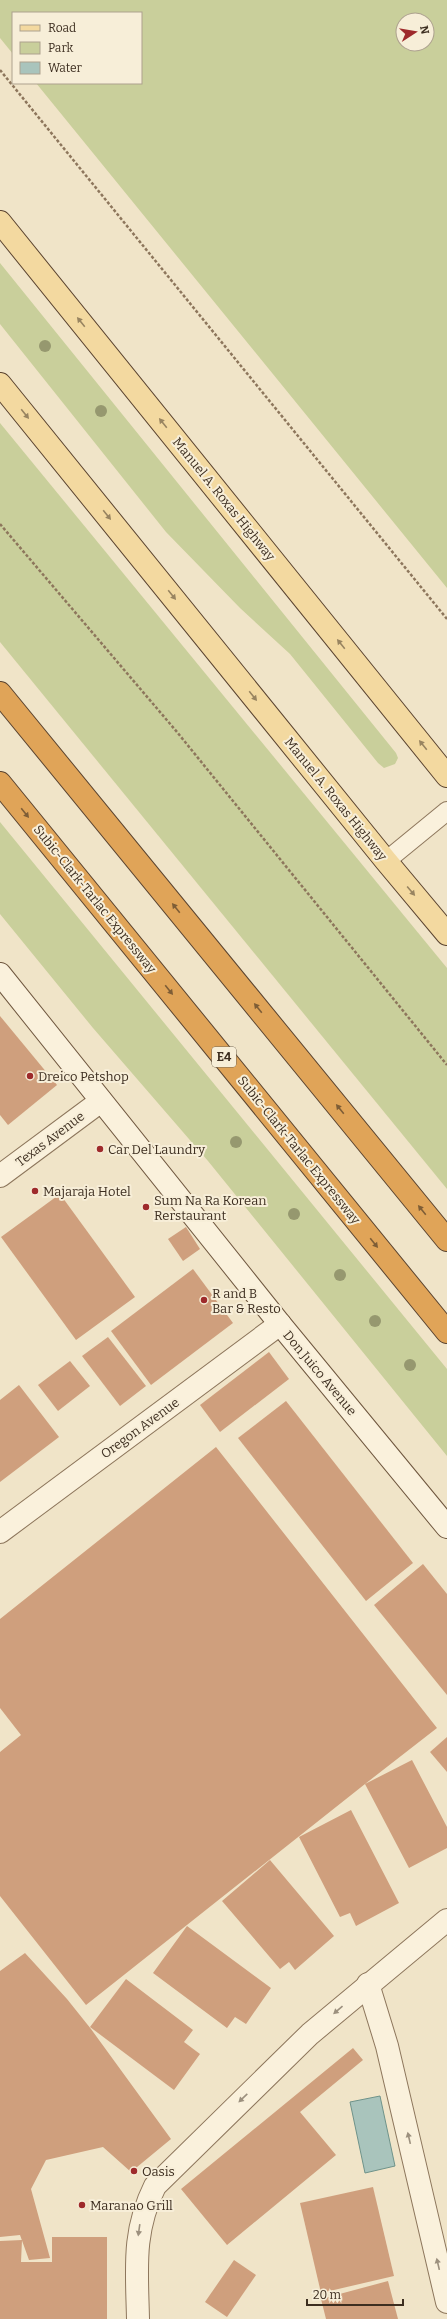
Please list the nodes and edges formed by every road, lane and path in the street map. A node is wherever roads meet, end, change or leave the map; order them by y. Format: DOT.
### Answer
graph roads {
  1 [pos="0,70"];
  2 [pos="0,222"];
  3 [pos="0,384"];
  4 [pos="0,524"];
  5 [pos="447,619"];
  6 [pos="0,693"];
  7 [pos="447,776"];
  8 [pos="0,783"];
  9 [pos="447,811"];
  10 [pos="386,861"];
  11 [pos="447,934"];
  12 [pos="0,974"];
  13 [pos="447,1065"];
  14 [pos="101,1102"];
  15 [pos="0,1176"];
  16 [pos="447,1240"];
  17 [pos="280,1324"];
  18 [pos="447,1332"];
  19 [pos="447,1527"];
  20 [pos="0,1532"];
  21 [pos="447,1920"];
  22 [pos="368,1984"];
  23 [pos="447,2302"];
  24 [pos="138,2319"];
  1 -- 5 [label="path"];
  7 -- 2 [label="main road, Manuel A. Roxas Highway, one-way"];
  3 -- 10 [label="main road, Manuel A. Roxas Highway, one-way"];
  4 -- 13 [label="path"];
  16 -- 6 [label="highway, one-way"];
  8 -- 18 [label="highway, Subic-Clark-Tarlac Expressway / E4, one-way"];
  9 -- 10 [label="lane"];
  10 -- 11 [label="main road, Manuel A. Roxas Highway, one-way"];
  12 -- 14 [label="street, Don Juico Avenue"];
  14 -- 15 [label="street, Texas Avenue"];
  14 -- 17 [label="street, Don Juico Avenue"];
  17 -- 19 [label="street, Don Juico Avenue"];
  17 -- 20 [label="street, Oregon Avenue"];
  21 -- 22 [label="street"];
  23 -- 22 [label="street, one-way"];
  22 -- 24 [label="street, one-way"];
}
